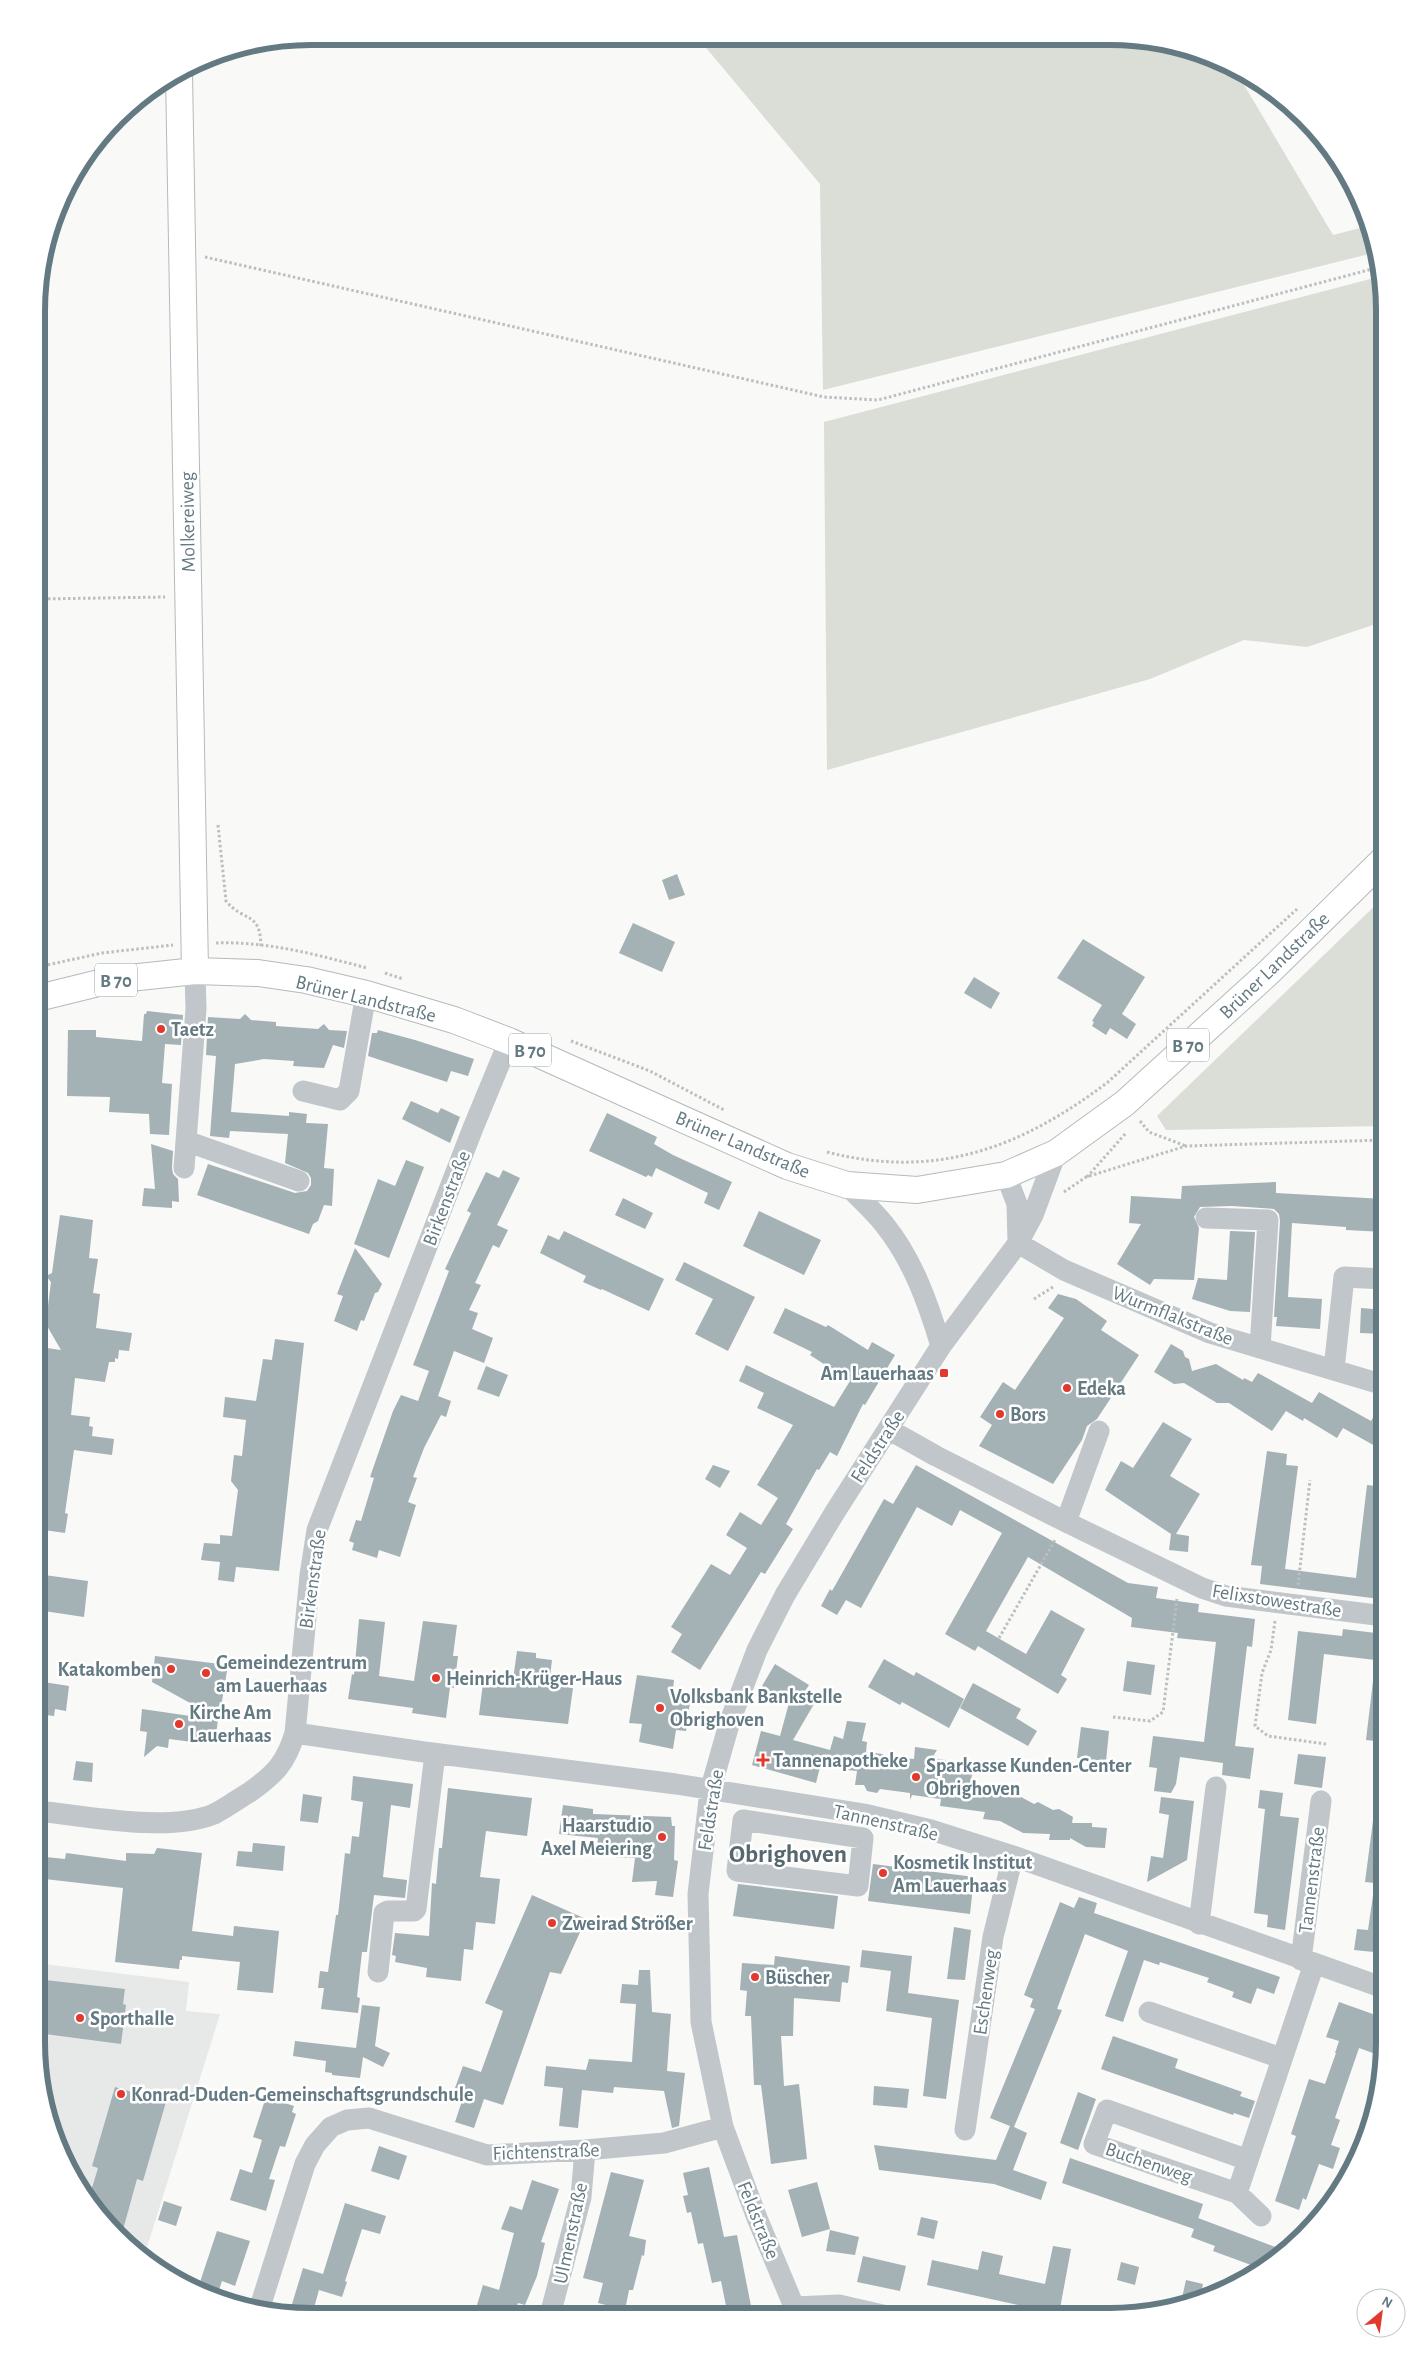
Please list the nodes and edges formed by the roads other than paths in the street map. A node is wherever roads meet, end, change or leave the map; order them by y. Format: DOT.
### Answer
graph roads {
  1 [pos="179,80"];
  2 [pos="1376,851"];
  3 [pos="195,971"];
  4 [pos="366,994"];
  5 [pos="45,996"];
  6 [pos="509,1041"];
  7 [pos="303,1091"];
  8 [pos="186,1141"];
  9 [pos="1056,1153"];
  10 [pos="184,1168"];
  11 [pos="1006,1175"];
  12 [pos="299,1181"];
  13 [pos="847,1185"];
  14 [pos="1206,1218"];
  15 [pos="1018,1243"];
  16 [pos="1376,1279"];
  17 [pos="941,1346"];
  18 [pos="1260,1348"];
  19 [pos="1334,1369"];
  20 [pos="1376,1382"];
  21 [pos="888,1429"];
  22 [pos="1099,1431"];
  23 [pos="1066,1522"];
  24 [pos="1376,1615"];
  25 [pos="295,1733"];
  26 [pos="435,1754"];
  27 [pos="1216,1787"];
  28 [pos="710,1791"];
  29 [pos="1321,1801"];
  30 [pos="45,1812"];
  31 [pos="743,1820"];
  32 [pos="1013,1856"];
  33 [pos="1199,1924"];
  34 [pos="1308,1962"];
  35 [pos="378,1972"];
  36 [pos="1376,1985"];
  37 [pos="1149,2012"];
  38 [pos="1281,2058"];
  39 [pos="723,2127"];
  40 [pos="964,2130"];
  41 [pos="585,2150"];
  42 [pos="1248,2160"];
  43 [pos="1237,2193"];
  44 [pos="1261,2216"];
  45 [pos="261,2303"];
  46 [pos="552,2308"];
  47 [pos="795,2308"];
  48 [pos="818,2308"];
  49 [pos="852,2308"];
  1 -- 3 [label="main road, Molkereiweg"];
  2 -- 9 [label="main road, Brüner Landstraße / B 70"];
  3 -- 4 [label="main road, Brüner Landstraße / B 70"];
  3 -- 5 [label="main road, Brüner Landstraße / B 70"];
  3 -- 8 [label="street"];
  4 -- 6 [label="main road, Brüner Landstraße / B 70"];
  4 -- 7 [label="street"];
  6 -- 13 [label="main road, Brüner Landstraße / B 70"];
  6 -- 25 [label="street, Birkenstraße"];
  8 -- 10 [label="street"];
  8 -- 12 [label="street"];
  9 -- 11 [label="main road, Brüner Landstraße / B 70"];
  9 -- 15 [label="street, Feldstraße"];
  11 -- 13 [label="main road, Brüner Landstraße / B 70"];
  11 -- 15 [label="street"];
  13 -- 17 [label="street"];
  14 -- 18 [label="street"];
  15 -- 17 [label="street, Feldstraße"];
  15 -- 18 [label="street, Wurmflakstraße"];
  16 -- 19 [label="street"];
  17 -- 21 [label="street, Feldstraße"];
  18 -- 19 [label="street, Wurmflakstraße"];
  19 -- 20 [label="street, Wurmflakstraße"];
  21 -- 23 [label="street, Felixstowestraße"];
  21 -- 28 [label="street, Feldstraße"];
  22 -- 23 [label="street"];
  23 -- 24 [label="street, Felixstowestraße"];
  25 -- 26 [label="street"];
  25 -- 30 [label="street, Birkenstraße"];
  26 -- 28 [label="street"];
  26 -- 35 [label="street"];
  27 -- 33 [label="street"];
  28 -- 32 [label="street, Tannenstraße"];
  28 -- 39 [label="street, Feldstraße"];
  29 -- 34 [label="street, Tannenstraße"];
  31 -- 31 [label="street"];
  32 -- 33 [label="street, Tannenstraße"];
  32 -- 40 [label="street, Eschenweg"];
  33 -- 34 [label="street, Tannenstraße"];
  34 -- 36 [label="street, Tannenstraße"];
  34 -- 38 [label="street"];
  37 -- 38 [label="street"];
  38 -- 42 [label="street"];
  39 -- 41 [label="street, Fichtenstraße"];
  39 -- 47 [label="street, Feldstraße"];
  41 -- 45 [label="street, Fichtenstraße"];
  41 -- 46 [label="street, Ulmenstraße"];
  42 -- 43 [label="street"];
  42 -- 43 [label="street, Buchenweg"];
  43 -- 44 [label="street, Buchenweg"];
  48 -- 49 [label="street"];
}
